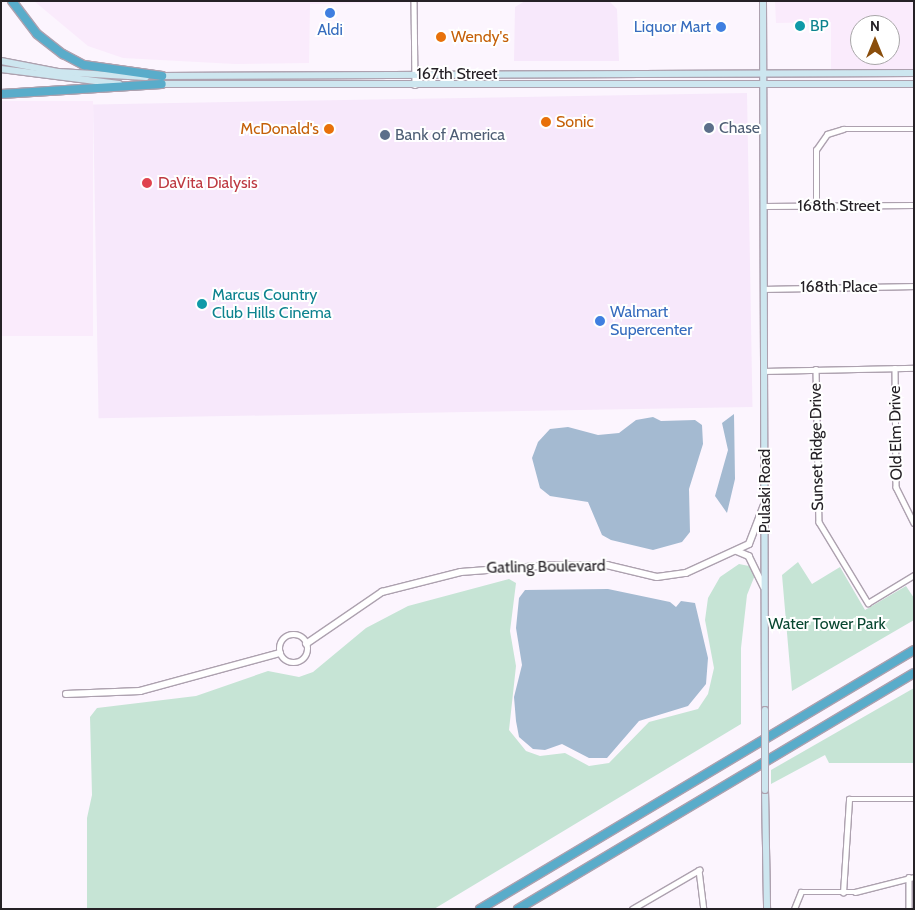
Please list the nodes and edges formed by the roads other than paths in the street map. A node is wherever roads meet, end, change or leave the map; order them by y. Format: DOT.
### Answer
graph roads {
  1 [pos="12,1"];
  2 [pos="414,1"];
  3 [pos="763,1"];
  4 [pos="1,61"];
  5 [pos="1,69"];
  6 [pos="763,73"];
  7 [pos="914,73"];
  8 [pos="414,74"];
  9 [pos="162,80"];
  10 [pos="763,84"];
  11 [pos="914,84"];
  12 [pos="415,85"];
  13 [pos="1,94"];
  14 [pos="914,129"];
  15 [pos="914,205"];
  16 [pos="764,206"];
  17 [pos="816,206"];
  18 [pos="914,286"];
  19 [pos="764,289"];
  20 [pos="816,368"];
  21 [pos="895,368"];
  22 [pos="914,368"];
  23 [pos="765,371"];
  24 [pos="765,499"];
  25 [pos="914,523"];
  26 [pos="737,551"];
  27 [pos="914,575"];
  28 [pos="765,587"];
  29 [pos="306,644"];
  30 [pos="914,650"];
  31 [pos="280,653"];
  32 [pos="914,673"];
  33 [pos="66,694"];
  34 [pos="914,799"];
  35 [pos="911,877"];
  36 [pos="843,894"];
  37 [pos="480,909"];
  38 [pos="518,909"];
  39 [pos="632,909"];
  40 [pos="704,909"];
  41 [pos="767,909"];
  42 [pos="794,909"];
  43 [pos="909,909"];
  1 -- 9 [label="highway"];
  2 -- 8 [label="street"];
  3 -- 6 [label="main road, Pulaski Road"];
  4 -- 9 [label="main road, 167th Street"];
  5 -- 9 [label="main road, 167th Street"];
  6 -- 7 [label="main road, 167th Street"];
  6 -- 8 [label="main road, 167th Street"];
  6 -- 10 [label="main road, Pulaski Road"];
  8 -- 9 [label="main road, 167th Street"];
  8 -- 12 [label="street"];
  9 -- 12 [label="main road, 167th Street"];
  9 -- 13 [label="highway"];
  10 -- 11 [label="main road, 167th Street"];
  10 -- 12 [label="main road, 167th Street"];
  10 -- 16 [label="main road, Pulaski Road"];
  14 -- 17 [label="street"];
  15 -- 17 [label="street, 168th Street"];
  16 -- 17 [label="street, 168th Street"];
  16 -- 19 [label="main road, Pulaski Road"];
  18 -- 19 [label="street, 168th Place"];
  19 -- 23 [label="main road, Pulaski Road"];
  20 -- 21 [label="street"];
  20 -- 23 [label="street"];
  20 -- 27 [label="street, Sunset Ridge Drive"];
  21 -- 22 [label="street"];
  21 -- 25 [label="street, Old Elm Drive"];
  23 -- 24 [label="main road, Pulaski Road"];
  24 -- 26 [label="street, Gatling Boulevard"];
  24 -- 28 [label="main road, Pulaski Road"];
  26 -- 28 [label="street"];
  26 -- 29 [label="street, Gatling Boulevard"];
  28 -- 41 [label="main road, Pulaski Road, bridge"];
  29 -- 31 [label="street"];
  29 -- 31 [label="street"];
  30 -- 37 [label="highway"];
  31 -- 33 [label="street"];
  32 -- 38 [label="highway"];
  34 -- 36 [label="street"];
  35 -- 36 [label="street"];
  35 -- 43 [label="street"];
  36 -- 42 [label="street"];
  39 -- 40 [label="street"];
}
